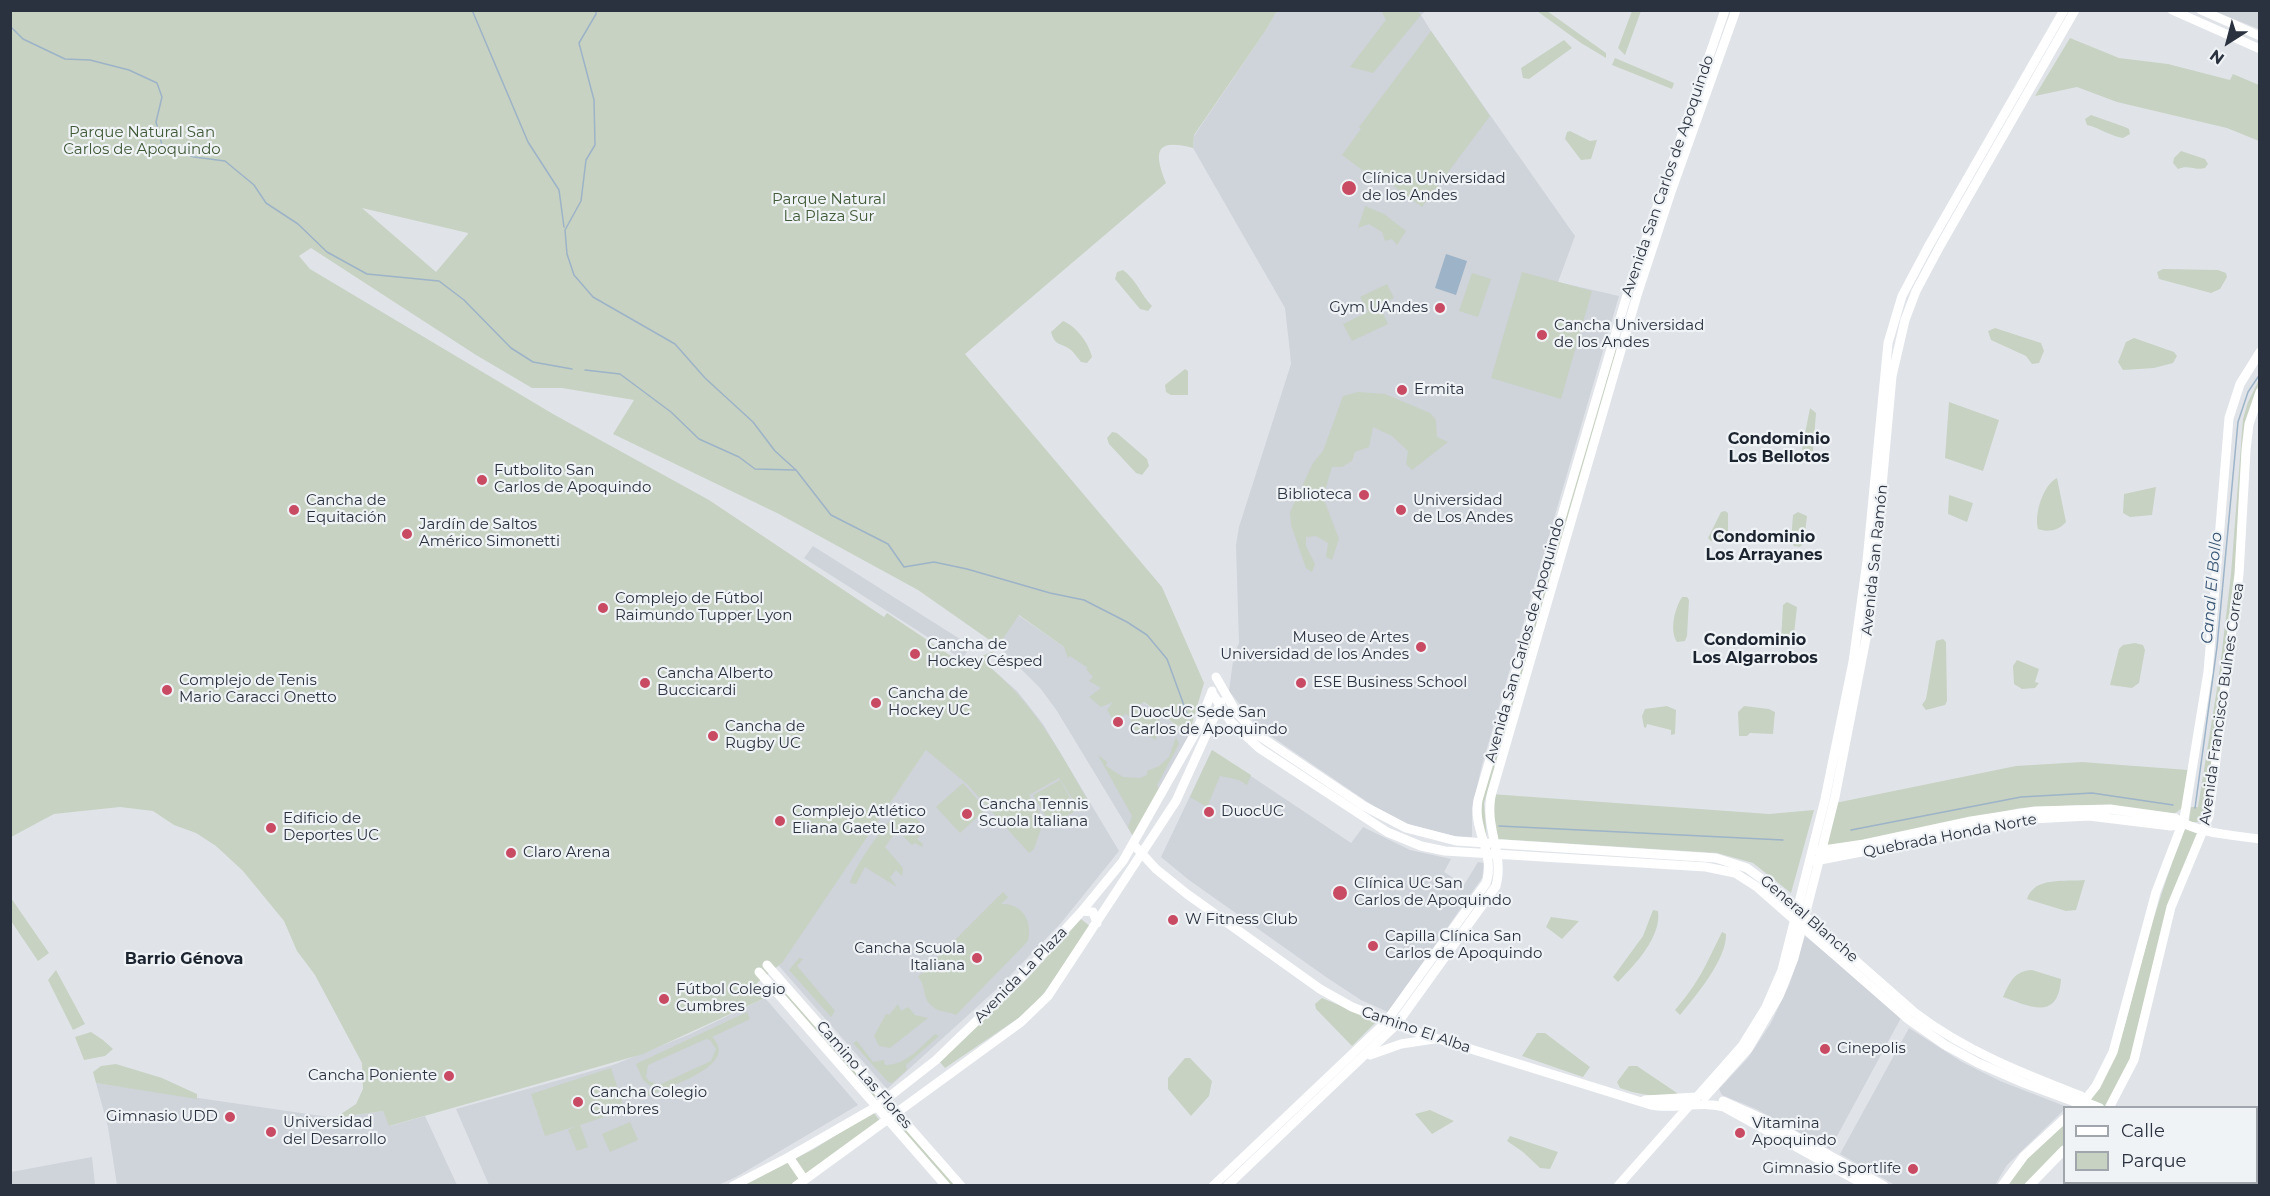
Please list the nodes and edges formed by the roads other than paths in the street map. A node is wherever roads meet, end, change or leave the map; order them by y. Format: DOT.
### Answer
graph roads {
  1 [pos="1725,10"];
  2 [pos="1737,10"];
  3 [pos="2064,10"];
  4 [pos="2076,10"];
  5 [pos="2172,10"];
  6 [pos="2201,10"];
  7 [pos="2244,29"];
  8 [pos="2258,35"];
  9 [pos="2240,40"];
  10 [pos="2256,47"];
  11 [pos="1613,339"];
  12 [pos="1624,341"];
  13 [pos="2259,352"];
  14 [pos="2259,392"];
  15 [pos="1216,677"];
  16 [pos="1224,692"];
  17 [pos="1212,693"];
  18 [pos="1220,705"];
  19 [pos="2182,824"];
  20 [pos="2205,830"];
  21 [pos="2259,839"];
  22 [pos="1483,843"];
  23 [pos="1133,844"];
  24 [pos="1494,844"];
  25 [pos="1486,854"];
  26 [pos="1497,854"];
  27 [pos="1142,855"];
  28 [pos="1815,856"];
  29 [pos="1797,908"];
  30 [pos="1082,911"];
  31 [pos="1805,915"];
  32 [pos="1794,919"];
  33 [pos="1097,923"];
  34 [pos="1802,926"];
  35 [pos="767,964"];
  36 [pos="759,972"];
  37 [pos="789,990"];
  38 [pos="781,997"];
  39 [pos="1391,1023"];
  40 [pos="1439,1039"];
  41 [pos="936,1060"];
  42 [pos="1360,1061"];
  43 [pos="1978,1063"];
  44 [pos="2007,1067"];
  45 [pos="947,1074"];
  46 [pos="2012,1077"];
  47 [pos="2040,1080"];
  48 [pos="884,1100"];
  49 [pos="1694,1103"];
  50 [pos="2081,1105"];
  51 [pos="2110,1106"];
  52 [pos="876,1107"];
  53 [pos="896,1112"];
  54 [pos="887,1119"];
  55 [pos="2063,1120"];
  56 [pos="2063,1151"];
  57 [pos="789,1157"];
  58 [pos="804,1179"];
  59 [pos="733,1185"];
  60 [pos="796,1185"];
  61 [pos="946,1185"];
  62 [pos="961,1185"];
  63 [pos="1213,1185"];
  64 [pos="1227,1185"];
  65 [pos="1618,1185"];
  66 [pos="1867,1185"];
  67 [pos="1884,1185"];
  68 [pos="2002,1185"];
  69 [pos="2030,1185"];
  1 -- 11 [label="street, Avenida San Carlos de Apoquindo"];
  2 -- 12 [label="street, Avenida San Carlos de Apoquindo"];
  3 -- 28 [label="street, Avenida San Ramón"];
  4 -- 28 [label="street, Avenida San Ramón"];
  5 -- 9 [label="street"];
  6 -- 7 [label="street"];
  7 -- 8 [label="street"];
  7 -- 9 [label="street"];
  8 -- 10 [label="street"];
  9 -- 10 [label="street"];
  11 -- 12 [label="street"];
  11 -- 22 [label="street, Avenida San Carlos de Apoquindo"];
  12 -- 24 [label="street, Avenida San Carlos de Apoquindo"];
  13 -- 19 [label="street, Avenida Francisco Bulnes Correa"];
  14 -- 20 [label="street, Avenida Francisco Bulnes Correa"];
  15 -- 16 [label="street, General Blanche"];
  15 -- 17 [label="street, Avenida La Plaza"];
  16 -- 18 [label="street, Avenida La Plaza"];
  16 -- 22 [label="street, General Blanche"];
  17 -- 18 [label="street, General Blanche"];
  17 -- 23 [label="street, Avenida La Plaza"];
  18 -- 25 [label="street, General Blanche"];
  18 -- 27 [label="street, Avenida La Plaza"];
  19 -- 20 [label="street, Quebrada Honda Norte"];
  19 -- 28 [label="street, Quebrada Honda Norte"];
  19 -- 50 [label="street, Avenida Francisco Bulnes Correa"];
  20 -- 21 [label="street, Quebrada Honda Norte"];
  20 -- 51 [label="street, Avenida Francisco Bulnes Correa"];
  22 -- 24 [label="street, General Blanche"];
  22 -- 25 [label="street, Avenida San Carlos de Apoquindo"];
  23 -- 27 [label="street, Camino El Alba"];
  23 -- 30 [label="street, Avenida La Plaza"];
  24 -- 26 [label="street, Avenida San Carlos de Apoquindo"];
  24 -- 29 [label="street, General Blanche"];
  25 -- 26 [label="street, General Blanche"];
  25 -- 39 [label="street, Avenida San Carlos de Apoquindo"];
  26 -- 32 [label="street, General Blanche"];
  26 -- 39 [label="street, Avenida San Carlos de Apoquindo"];
  27 -- 33 [label="street, Avenida La Plaza"];
  27 -- 39 [label="street, Camino El Alba"];
  28 -- 29 [label="street, Avenida San Ramón"];
  28 -- 31 [label="street, Avenida San Ramón"];
  29 -- 31 [label="street, General Blanche"];
  29 -- 32 [label="street, Avenida San Ramón"];
  30 -- 33 [label="street"];
  30 -- 41 [label="street, Avenida La Plaza"];
  31 -- 34 [label="street, Avenida San Ramón"];
  31 -- 44 [label="street, General Blanche"];
  32 -- 34 [label="street, General Blanche"];
  32 -- 49 [label="street, Avenida San Ramón"];
  33 -- 45 [label="street, Avenida La Plaza"];
  34 -- 43 [label="street, General Blanche"];
  34 -- 49 [label="street, Avenida San Ramón"];
  35 -- 37 [label="street, Camino Las Flores"];
  36 -- 38 [label="street, Camino Las Flores"];
  37 -- 38 [label="street"];
  37 -- 48 [label="street, Camino Las Flores"];
  38 -- 52 [label="street, Camino Las Flores"];
  39 -- 40 [label="street, Camino El Alba"];
  39 -- 42 [label="street, Avenida San Carlos de Apoquindo"];
  39 -- 63 [label="street, Avenida San Carlos de Apoquindo"];
  40 -- 42 [label="street"];
  40 -- 49 [label="street, Camino El Alba"];
  41 -- 45 [label="street"];
  41 -- 48 [label="street, Avenida La Plaza"];
  42 -- 64 [label="street, Avenida San Carlos de Apoquindo"];
  43 -- 44 [label="street"];
  43 -- 46 [label="street, General Blanche"];
  44 -- 47 [label="street, General Blanche"];
  45 -- 53 [label="street, Avenida La Plaza"];
  46 -- 47 [label="street"];
  46 -- 50 [label="street, General Blanche"];
  47 -- 50 [label="street, General Blanche"];
  48 -- 52 [label="street, Avenida La Plaza"];
  48 -- 53 [label="street, Camino Las Flores"];
  49 -- 65 [label="street, Avenida San Ramón"];
  49 -- 66 [label="street, Camino El Alba"];
  49 -- 67 [label="street, Camino El Alba"];
  52 -- 54 [label="street, Camino Las Flores"];
  52 -- 57 [label="street, Avenida La Plaza"];
  53 -- 54 [label="street, Avenida La Plaza"];
  53 -- 62 [label="street, Camino Las Flores"];
  54 -- 58 [label="street, Avenida La Plaza"];
  54 -- 61 [label="street, Camino Las Flores"];
  55 -- 68 [label="street"];
  56 -- 69 [label="street"];
  57 -- 58 [label="street"];
  57 -- 59 [label="street, Avenida La Plaza"];
  58 -- 60 [label="street, Avenida La Plaza"];
}
